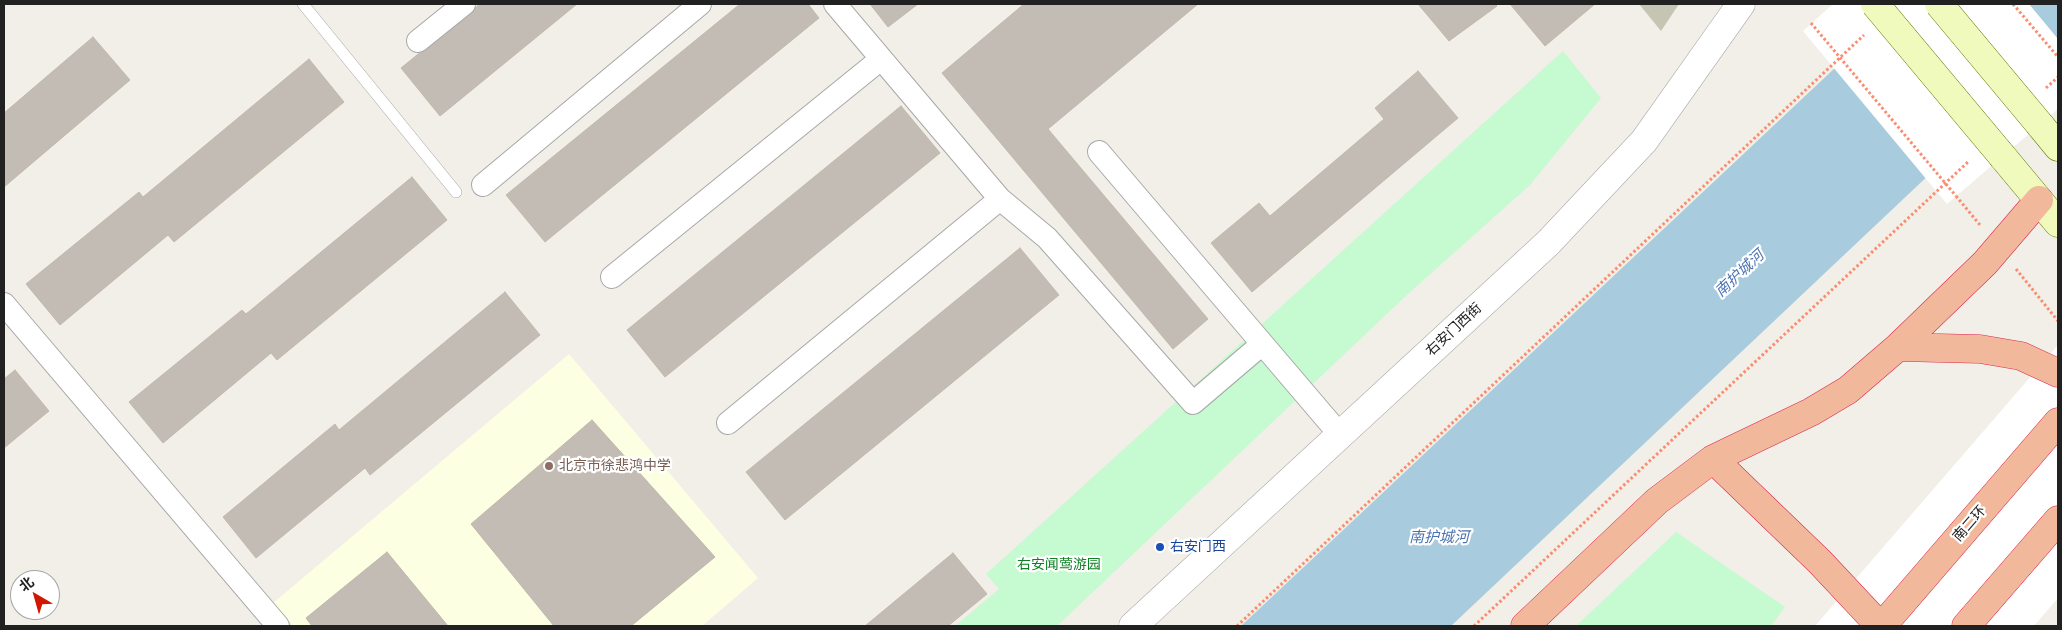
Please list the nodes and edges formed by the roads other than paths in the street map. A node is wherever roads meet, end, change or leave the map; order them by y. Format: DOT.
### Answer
graph roads {
  1 [pos="302,4"];
  2 [pos="464,4"];
  3 [pos="700,4"];
  4 [pos="834,4"];
  5 [pos="1741,4"];
  6 [pos="1874,4"];
  7 [pos="1940,4"];
  8 [pos="418,41"];
  9 [pos="881,59"];
  10 [pos="2058,147"];
  11 [pos="1099,152"];
  12 [pos="483,185"];
  13 [pos="456,192"];
  14 [pos="1000,199"];
  15 [pos="2039,200"];
  16 [pos="2058,223"];
  17 [pos="612,277"];
  18 [pos="4,304"];
  19 [pos="1261,345"];
  20 [pos="1898,347"];
  21 [pos="2058,373"];
  22 [pos="2058,422"];
  23 [pos="728,423"];
  24 [pos="1341,436"];
  25 [pos="1713,459"];
  26 [pos="2058,520"];
  27 [pos="278,626"];
  28 [pos="1134,626"];
  29 [pos="1525,626"];
  30 [pos="1881,626"];
  31 [pos="1966,626"];
  1 -- 13 [label="lane"];
  2 -- 8 [label="street"];
  3 -- 12 [label="street"];
  4 -- 9 [label="street"];
  5 -- 24 [label="street, 右安门西街"];
  6 -- 15 [label="main road, bridge"];
  7 -- 10 [label="main road, bridge"];
  9 -- 14 [label="street"];
  9 -- 17 [label="street"];
  11 -- 19 [label="street"];
  14 -- 19 [label="street"];
  14 -- 23 [label="street"];
  15 -- 16 [label="main road"];
  15 -- 20 [label="highway"];
  18 -- 27 [label="street"];
  19 -- 24 [label="street"];
  20 -- 21 [label="highway"];
  20 -- 25 [label="highway"];
  22 -- 30 [label="highway, 南二环"];
  24 -- 28 [label="street, 右安门西街"];
  25 -- 29 [label="highway"];
  25 -- 30 [label="highway"];
  26 -- 31 [label="highway"];
}
